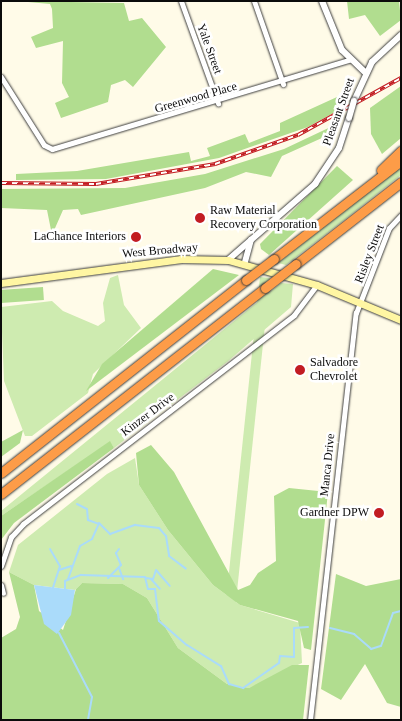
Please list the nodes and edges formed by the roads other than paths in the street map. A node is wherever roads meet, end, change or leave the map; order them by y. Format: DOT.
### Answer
graph roads {
  1 [pos="181,1"];
  2 [pos="254,1"];
  3 [pos="322,1"];
  4 [pos="401,35"];
  5 [pos="349,60"];
  6 [pos="365,72"];
  7 [pos="1,77"];
  8 [pos="283,84"];
  9 [pos="218,103"];
  10 [pos="401,151"];
  11 [pos="401,161"];
  12 [pos="401,182"];
  13 [pos="339,208"];
  14 [pos="401,215"];
  15 [pos="254,237"];
  16 [pos="228,260"];
  17 [pos="245,262"];
  18 [pos="1,283"];
  19 [pos="317,285"];
  20 [pos="362,304"];
  21 [pos="401,320"];
  22 [pos="1,473"];
  23 [pos="1,494"];
  24 [pos="1,566"];
  25 [pos="1,585"];
  26 [pos="3,593"];
  27 [pos="310,720"];
  1 -- 9 [label="street, Yale Street"];
  2 -- 8 [label="street"];
  3 -- 5 [label="street"];
  4 -- 6 [label="street, Pleasant Street"];
  5 -- 6 [label="street"];
  5 -- 8 [label="street, Greenwood Place"];
  6 -- 15 [label="street, Pleasant Street, bridge"];
  7 -- 9 [label="street, Greenwood Place"];
  8 -- 9 [label="street, Greenwood Place"];
  10 -- 13 [label="highway"];
  11 -- 13 [label="highway"];
  12 -- 23 [label="highway, bridge"];
  13 -- 22 [label="highway, bridge"];
  14 -- 20 [label="street, Risley Street"];
  15 -- 16 [label="street, Pleasant Street"];
  15 -- 17 [label="street, Pleasant Street"];
  16 -- 17 [label="main road, West Broadway"];
  16 -- 18 [label="main road, West Broadway"];
  17 -- 19 [label="main road, West Broadway"];
  19 -- 20 [label="main road, West Broadway"];
  19 -- 24 [label="street, Kinzer Drive"];
  20 -- 21 [label="main road, West Broadway"];
  20 -- 27 [label="street, Manca Drive"];
  25 -- 26 [label="street"];
}
